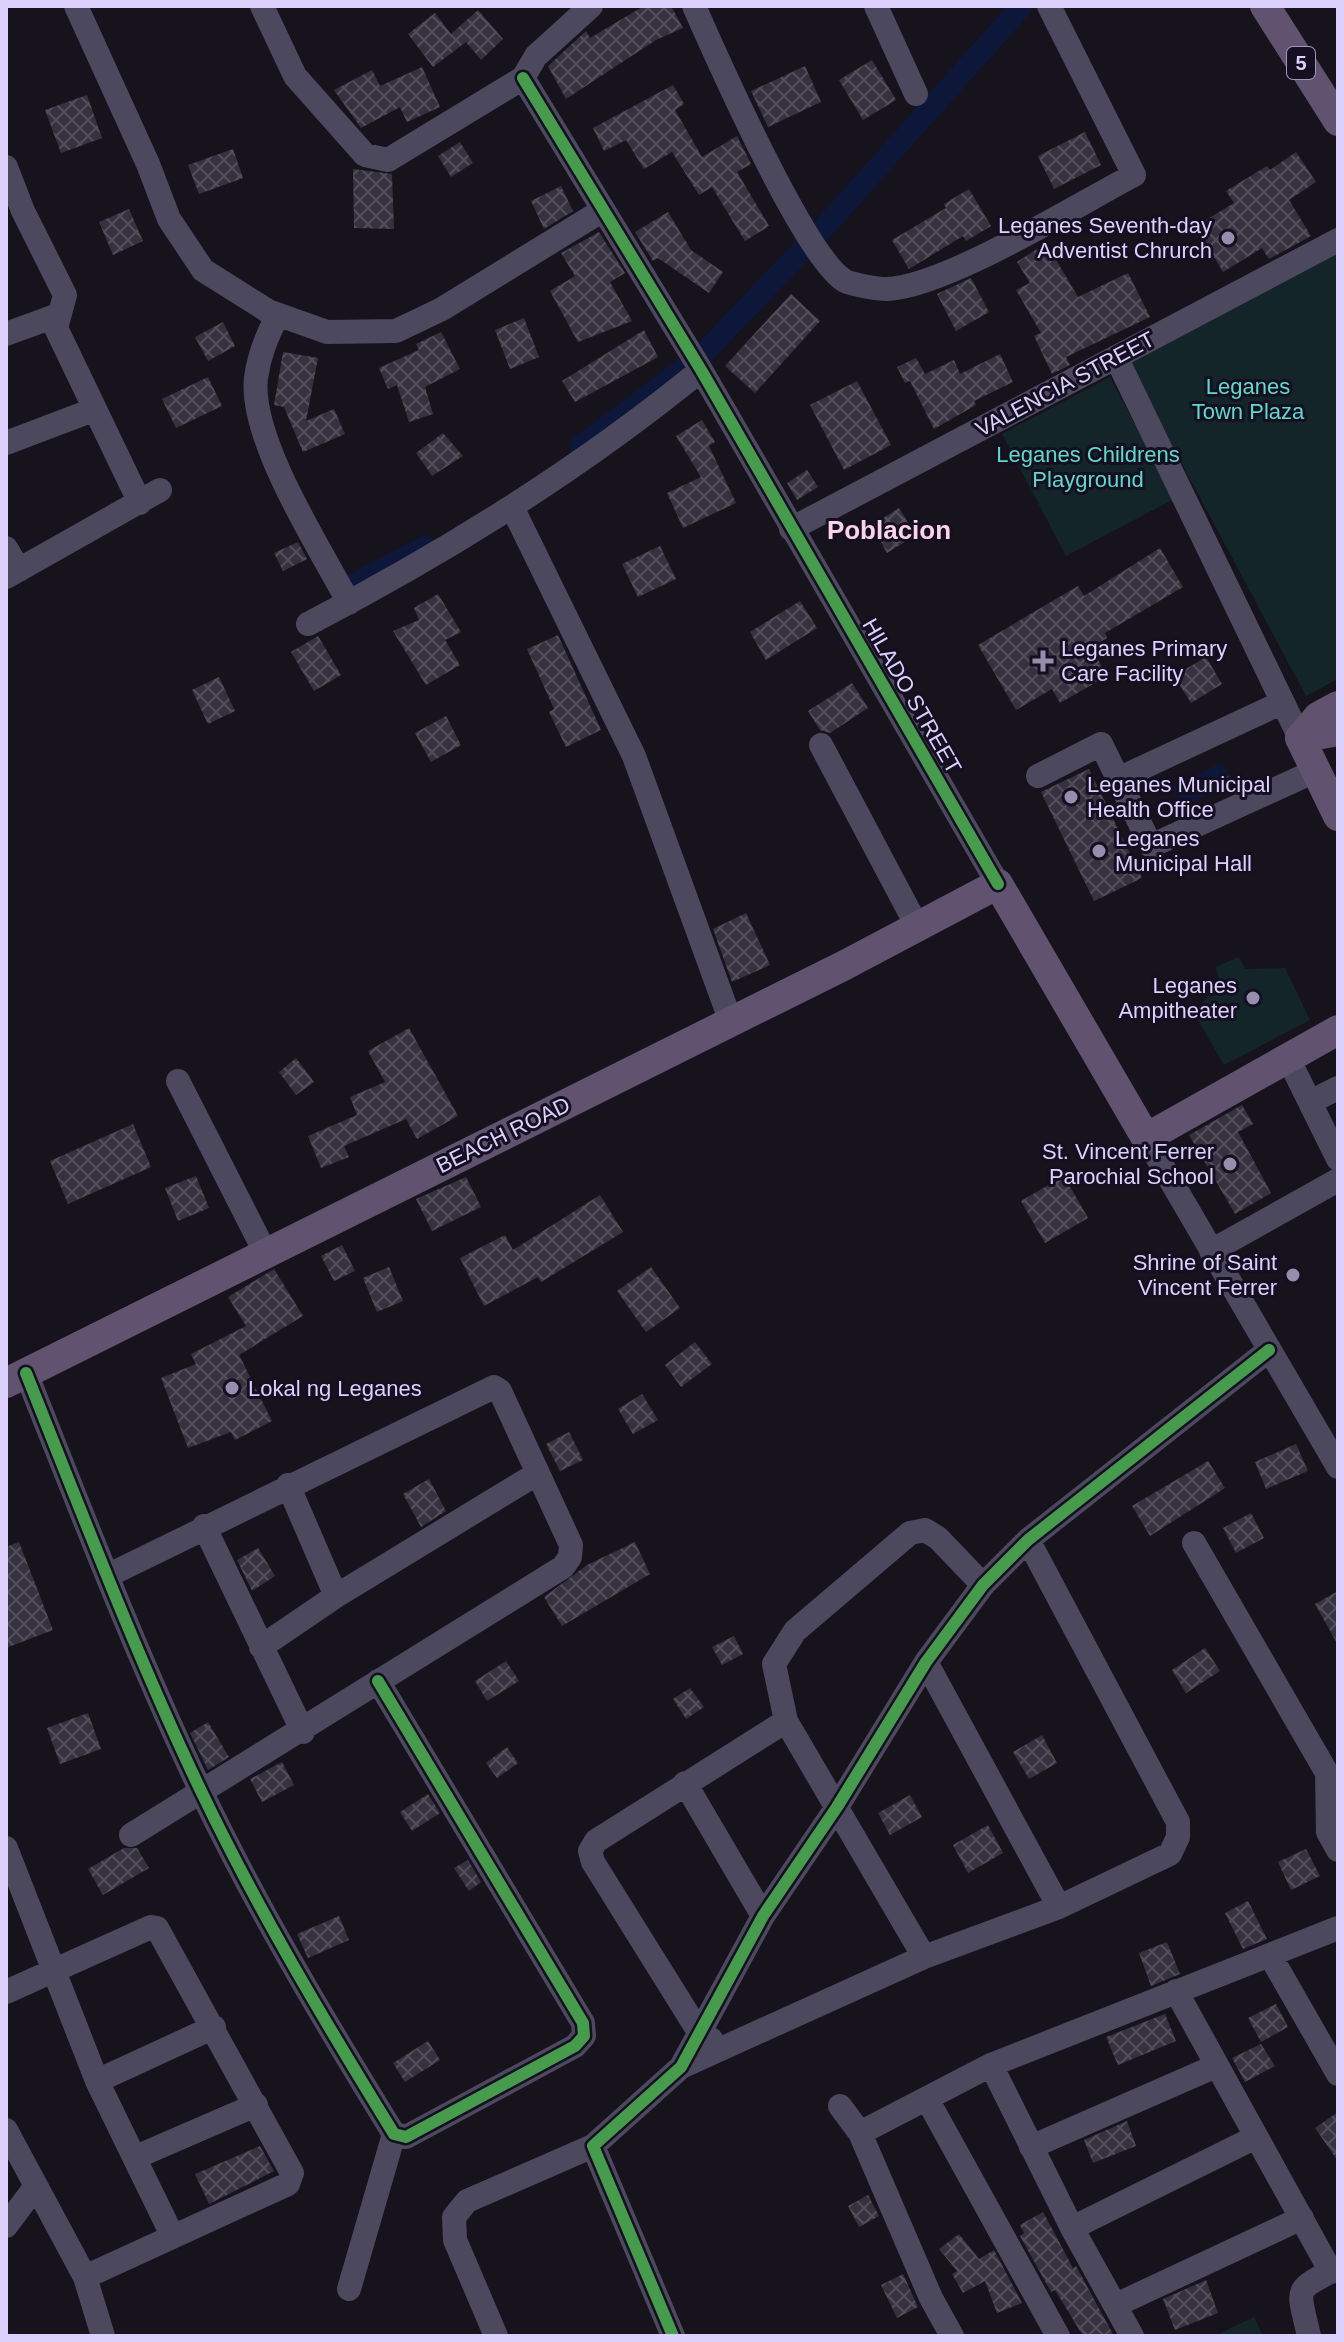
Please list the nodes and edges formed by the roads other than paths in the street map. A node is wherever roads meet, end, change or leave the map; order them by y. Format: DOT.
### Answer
graph roads {
  1 [pos="76,6"];
  2 [pos="262,6"];
  3 [pos="591,6"];
  4 [pos="694,6"];
  5 [pos="876,6"];
  6 [pos="1049,6"];
  7 [pos="1265,6"];
  8 [pos="523,78"];
  9 [pos="916,94"];
  10 [pos="1338,121"];
  11 [pos="6,167"];
  12 [pos="603,210"];
  13 [pos="14,214"];
  14 [pos="1338,240"];
  15 [pos="58,315"];
  16 [pos="278,315"];
  17 [pos="6,334"];
  18 [pos="1116,357"];
  19 [pos="701,370"];
  20 [pos="93,410"];
  21 [pos="6,443"];
  22 [pos="513,509"];
  23 [pos="791,529"];
  24 [pos="6,548"];
  25 [pos="13,574"];
  26 [pos="349,603"];
  27 [pos="308,624"];
  28 [pos="1281,703"];
  29 [pos="1338,706"];
  30 [pos="1338,731"];
  31 [pos="1300,738"];
  32 [pos="821,745"];
  33 [pos="1315,771"];
  34 [pos="1038,776"];
  35 [pos="1118,779"];
  36 [pos="1338,816"];
  37 [pos="998,884"];
  38 [pos="917,926"];
  39 [pos="731,1022"];
  40 [pos="1338,1030"];
  41 [pos="1288,1058"];
  42 [pos="178,1081"];
  43 [pos="1338,1088"];
  44 [pos="1310,1102"];
  45 [pos="1146,1138"];
  46 [pos="1338,1159"];
  47 [pos="1338,1180"];
  48 [pos="1211,1251"];
  49 [pos="266,1254"];
  50 [pos="1269,1350"];
  51 [pos="16,1378"];
  52 [pos="1338,1467"];
  53 [pos="538,1473"];
  54 [pos="288,1485"];
  55 [pos="204,1526"];
  56 [pos="1028,1540"];
  57 [pos="1194,1543"];
  58 [pos="107,1576"];
  59 [pos="983,1585"];
  60 [pos="336,1596"];
  61 [pos="261,1647"];
  62 [pos="926,1662"];
  63 [pos="378,1681"];
  64 [pos="786,1721"];
  65 [pos="303,1732"];
  66 [pos="1332,1770"];
  67 [pos="685,1783"];
  68 [pos="201,1791"];
  69 [pos="837,1807"];
  70 [pos="131,1835"];
  71 [pos="6,1848"];
  72 [pos="1338,1850"];
  73 [pos="1059,1907"];
  74 [pos="763,1916"];
  75 [pos="1338,1928"];
  76 [pos="924,1957"];
  77 [pos="1271,1957"];
  78 [pos="55,1973"];
  79 [pos="1176,1991"];
  80 [pos="6,1992"];
  81 [pos="214,2027"];
  82 [pos="699,2032"];
  83 [pos="726,2048"];
  84 [pos="991,2065"];
  85 [pos="1216,2066"];
  86 [pos="681,2067"];
  87 [pos="1338,2074"];
  88 [pos="97,2081"];
  89 [pos="927,2099"];
  90 [pos="256,2105"];
  91 [pos="840,2106"];
  92 [pos="6,2130"];
  93 [pos="860,2133"];
  94 [pos="394,2134"];
  95 [pos="1256,2137"];
  96 [pos="593,2146"];
  97 [pos="1031,2147"];
  98 [pos="136,2157"];
  99 [pos="36,2186"];
  100 [pos="1302,2218"];
  101 [pos="6,2226"];
  102 [pos="1072,2228"];
  103 [pos="172,2235"];
  104 [pos="1335,2270"];
  105 [pos="85,2277"];
  106 [pos="349,2289"];
  107 [pos="1116,2305"];
  108 [pos="103,2336"];
  109 [pos="496,2336"];
  110 [pos="673,2336"];
  111 [pos="952,2336"];
  112 [pos="1058,2336"];
  113 [pos="1132,2336"];
  114 [pos="1309,2336"];
  1 -- 16 [label="street"];
  2 -- 8 [label="street"];
  3 -- 8 [label="street"];
  4 -- 6 [label="street"];
  5 -- 9 [label="street"];
  7 -- 10 [label="main road, 5"];
  8 -- 12 [label="street, HILADO STREET"];
  11 -- 13 [label="street"];
  12 -- 16 [label="street"];
  12 -- 19 [label="street, HILADO STREET"];
  13 -- 15 [label="street"];
  14 -- 18 [label="street, VALENCIA STREET"];
  15 -- 17 [label="street"];
  15 -- 20 [label="street"];
  16 -- 26 [label="street"];
  18 -- 23 [label="street, VALENCIA STREET"];
  18 -- 28 [label="street"];
  19 -- 22 [label="street"];
  19 -- 23 [label="street, HILADO STREET"];
  20 -- 21 [label="street"];
  20 -- 25 [label="street"];
  22 -- 26 [label="street"];
  22 -- 39 [label="street"];
  23 -- 37 [label="street, HILADO STREET"];
  24 -- 25 [label="street"];
  26 -- 27 [label="street"];
  28 -- 31 [label="street"];
  28 -- 35 [label="street"];
  29 -- 31 [label="main road"];
  30 -- 31 [label="main road"];
  31 -- 33 [label="main road"];
  32 -- 38 [label="street"];
  33 -- 35 [label="street"];
  33 -- 36 [label="main road"];
  34 -- 35 [label="street"];
  37 -- 38 [label="main road, BEACH ROAD"];
  37 -- 45 [label="main road, HILADO STREET"];
  38 -- 39 [label="main road, BEACH ROAD"];
  39 -- 49 [label="main road, BEACH ROAD"];
  40 -- 41 [label="main road"];
  41 -- 44 [label="street"];
  41 -- 45 [label="main road"];
  42 -- 49 [label="street"];
  43 -- 44 [label="street"];
  44 -- 46 [label="street"];
  45 -- 48 [label="street, HILADO STREET"];
  47 -- 48 [label="street"];
  48 -- 50 [label="street, HILADO STREET"];
  49 -- 51 [label="main road, BEACH ROAD"];
  50 -- 52 [label="street, HILADO STREET"];
  50 -- 56 [label="street"];
  51 -- 58 [label="street"];
  53 -- 54 [label="street"];
  53 -- 60 [label="street"];
  53 -- 63 [label="street"];
  54 -- 55 [label="street"];
  54 -- 60 [label="street"];
  55 -- 58 [label="street"];
  55 -- 61 [label="street"];
  56 -- 59 [label="street"];
  56 -- 73 [label="street"];
  57 -- 66 [label="street"];
  58 -- 68 [label="street"];
  59 -- 62 [label="street"];
  59 -- 64 [label="street"];
  60 -- 61 [label="street"];
  61 -- 65 [label="street"];
  62 -- 69 [label="street"];
  62 -- 73 [label="street"];
  63 -- 65 [label="street"];
  63 -- 94 [label="street"];
  64 -- 67 [label="street"];
  64 -- 69 [label="street"];
  65 -- 68 [label="street"];
  66 -- 72 [label="street"];
  67 -- 74 [label="street"];
  67 -- 82 [label="street"];
  68 -- 70 [label="street"];
  68 -- 94 [label="street"];
  69 -- 74 [label="street"];
  69 -- 76 [label="street"];
  71 -- 78 [label="street"];
  73 -- 76 [label="street"];
  74 -- 82 [label="street"];
  75 -- 77 [label="street"];
  76 -- 83 [label="street"];
  77 -- 79 [label="street"];
  77 -- 87 [label="street"];
  78 -- 80 [label="street"];
  78 -- 81 [label="street"];
  78 -- 88 [label="street"];
  79 -- 84 [label="street"];
  79 -- 85 [label="street"];
  81 -- 88 [label="street"];
  81 -- 90 [label="street"];
  82 -- 83 [label="street"];
  82 -- 86 [label="street"];
  83 -- 86 [label="street"];
  84 -- 89 [label="street"];
  84 -- 97 [label="street"];
  85 -- 95 [label="street"];
  85 -- 97 [label="street"];
  86 -- 96 [label="street"];
  88 -- 98 [label="street"];
  89 -- 93 [label="street"];
  89 -- 112 [label="street"];
  90 -- 98 [label="street"];
  90 -- 103 [label="street"];
  91 -- 93 [label="street"];
  92 -- 99 [label="street"];
  93 -- 111 [label="street"];
  94 -- 106 [label="street"];
  95 -- 100 [label="street"];
  95 -- 102 [label="street"];
  96 -- 109 [label="street"];
  96 -- 110 [label="street"];
  97 -- 102 [label="street"];
  98 -- 103 [label="street"];
  99 -- 101 [label="street"];
  99 -- 105 [label="street"];
  100 -- 104 [label="street"];
  100 -- 107 [label="street"];
  102 -- 107 [label="street"];
  103 -- 105 [label="street"];
  104 -- 114 [label="street"];
  105 -- 108 [label="street"];
  107 -- 113 [label="street"];
}
